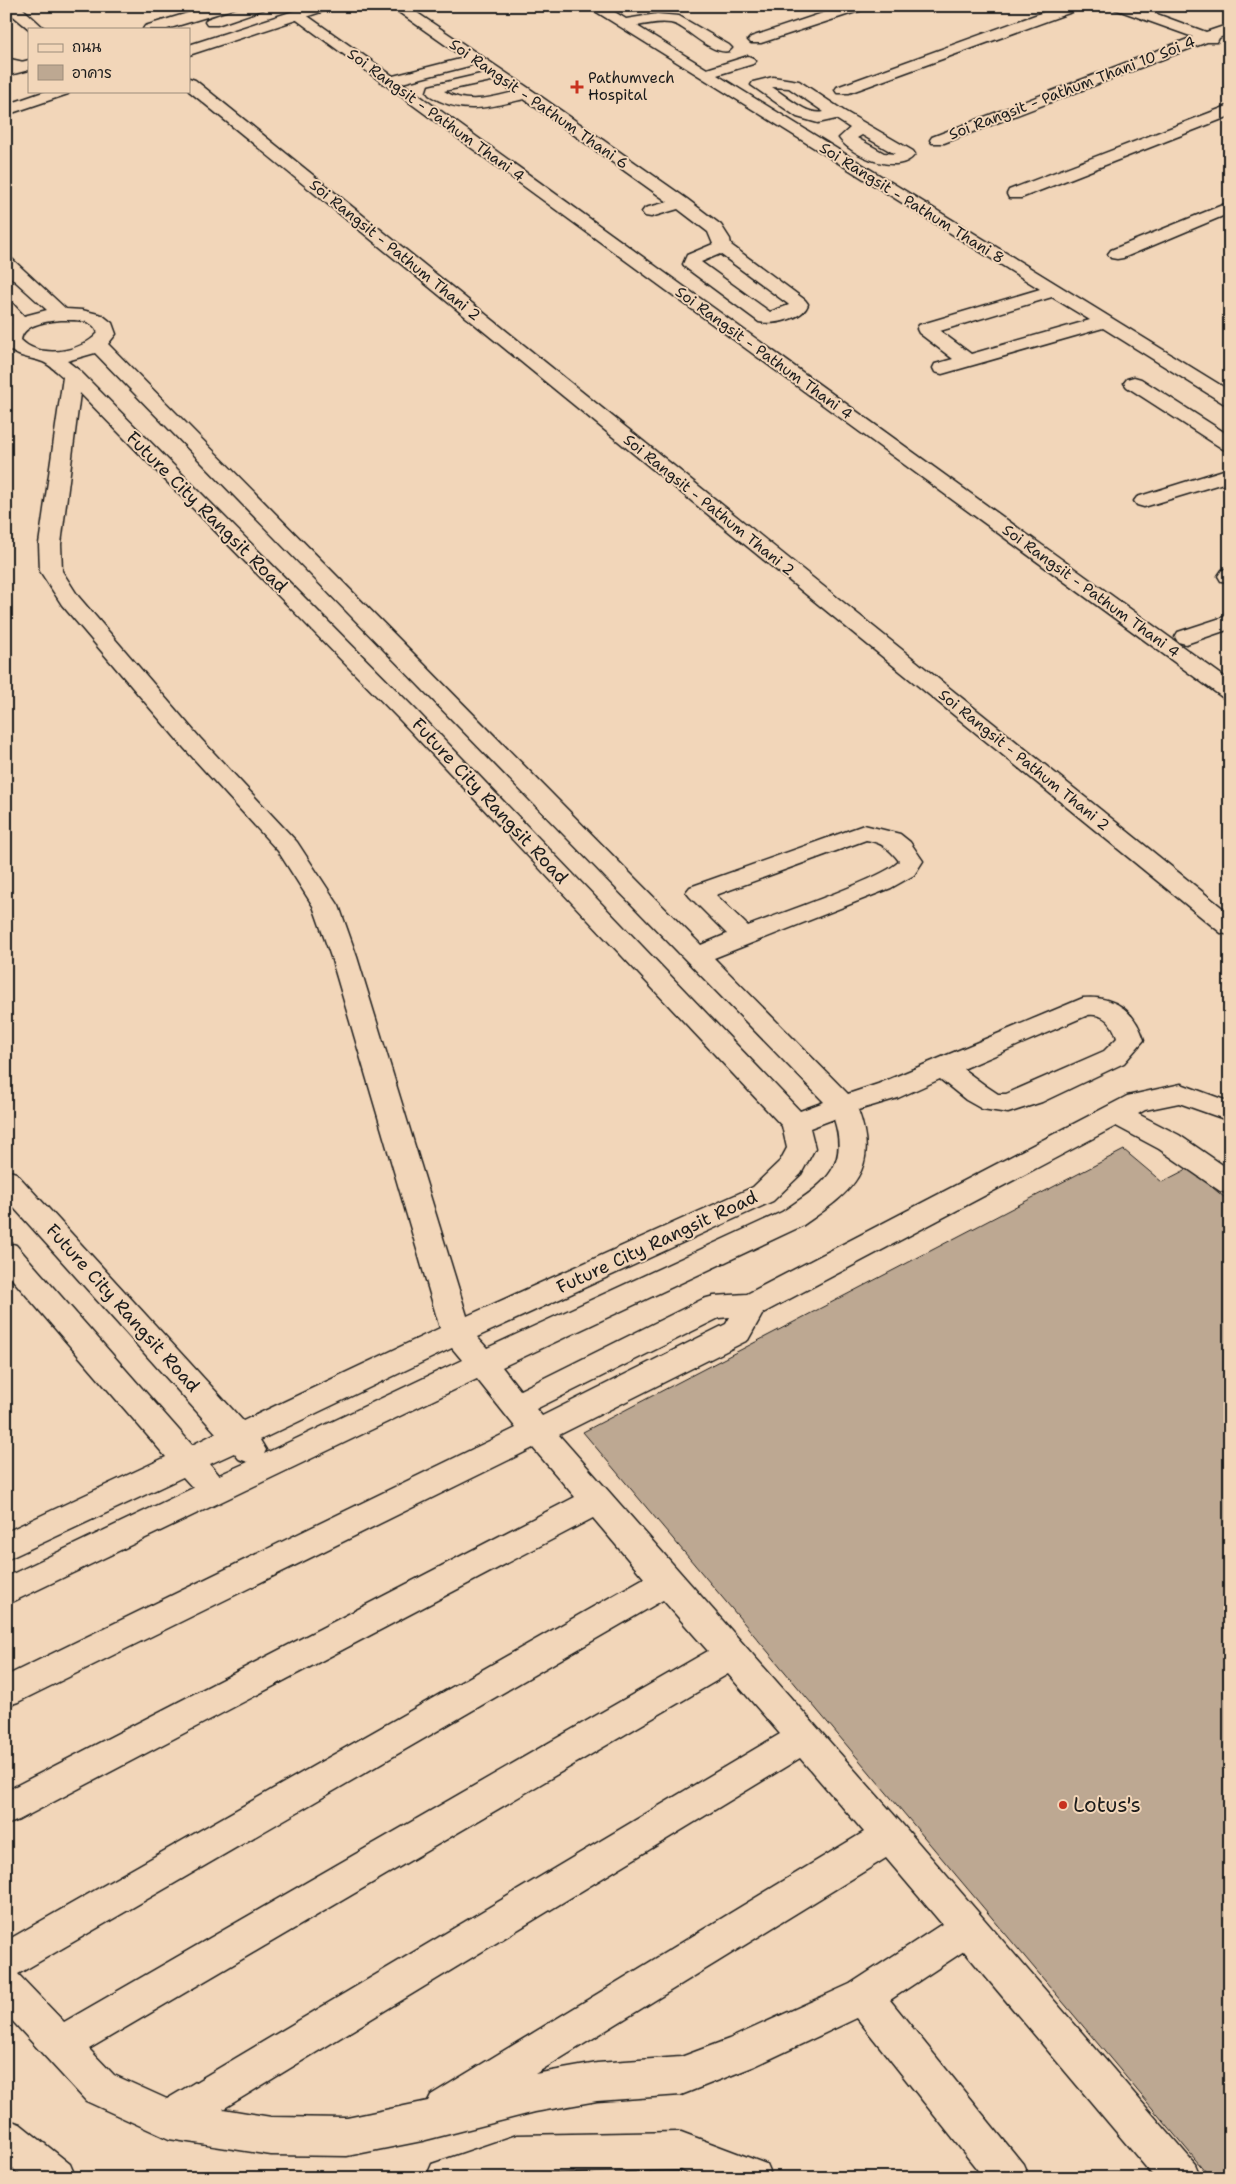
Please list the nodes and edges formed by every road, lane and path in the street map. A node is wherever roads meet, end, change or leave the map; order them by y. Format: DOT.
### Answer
graph roads {
  1 [pos="11,6"];
  2 [pos="259,6"];
  3 [pos="325,6"];
  4 [pos="397,6"];
  5 [pos="594,6"];
  6 [pos="860,6"];
  7 [pos="1075,6"];
  8 [pos="1120,6"];
  9 [pos="218,7"];
  10 [pos="296,15"];
  11 [pos="624,24"];
  12 [pos="37,28"];
  13 [pos="153,28"];
  14 [pos="1230,28"];
  15 [pos="190,30"];
  16 [pos="1206,37"];
  17 [pos="756,40"];
  18 [pos="1230,45"];
  19 [pos="724,48"];
  20 [pos="190,50"];
  21 [pos="475,60"];
  22 [pos="748,61"];
  23 [pos="6,63"];
  24 [pos="27,70"];
  25 [pos="6,71"];
  26 [pos="706,74"];
  27 [pos="497,75"];
  28 [pos="390,81"];
  29 [pos="190,83"];
  30 [pos="6,86"];
  31 [pos="843,90"];
  32 [pos="732,91"];
  33 [pos="58,92"];
  34 [pos="59,92"];
  35 [pos="526,94"];
  36 [pos="6,105"];
  37 [pos="6,110"];
  38 [pos="1230,110"];
  39 [pos="862,128"];
  40 [pos="938,140"];
  41 [pos="1015,194"];
  42 [pos="681,203"];
  43 [pos="1230,207"];
  44 [pos="651,212"];
  45 [pos="722,248"];
  46 [pos="1117,254"];
  47 [pos="6,263"];
  48 [pos="1053,291"];
  49 [pos="6,307"];
  50 [pos="61,314"];
  51 [pos="1105,322"];
  52 [pos="22,325"];
  53 [pos="9,342"];
  54 [pos="98,345"];
  55 [pos="28,353"];
  56 [pos="49,356"];
  57 [pos="968,360"];
  58 [pos="6,363"];
  59 [pos="942,368"];
  60 [pos="72,375"];
  61 [pos="1134,383"];
  62 [pos="1230,399"];
  63 [pos="1230,445"];
  64 [pos="1230,474"];
  65 [pos="1144,501"];
  66 [pos="1230,622"];
  67 [pos="1186,637"];
  68 [pos="1230,692"];
  69 [pos="449,702"];
  70 [pos="408,715"];
  71 [pos="1230,927"];
  72 [pos="744,937"];
  73 [pos="698,955"];
  74 [pos="944,1068"];
  75 [pos="843,1105"];
  76 [pos="1230,1112"];
  77 [pos="1115,1114"];
  78 [pos="794,1123"];
  79 [pos="6,1180"];
  80 [pos="1230,1184"];
  81 [pos="6,1252"];
  82 [pos="752,1305"];
  83 [pos="457,1333"];
  84 [pos="481,1364"];
  85 [pos="517,1405"];
  86 [pos="537,1432"];
  87 [pos="240,1436"];
  88 [pos="190,1461"];
  89 [pos="264,1468"];
  90 [pos="215,1492"];
  91 [pos="597,1501"];
  92 [pos="6,1547"];
  93 [pos="667,1580"];
  94 [pos="6,1592"];
  95 [pos="731,1654"];
  96 [pos="6,1692"];
  97 [pos="804,1738"];
  98 [pos="6,1809"];
  99 [pos="890,1836"];
  100 [pos="967,1928"];
  101 [pos="6,1961"];
  102 [pos="6,1987"];
  103 [pos="863,1996"];
  104 [pos="60,2045"];
  105 [pos="169,2120"];
  106 [pos="422,2122"];
  107 [pos="6,2138"];
  108 [pos="56,2178"];
  109 [pos="446,2178"];
  110 [pos="752,2178"];
  111 [pos="1008,2178"];
  112 [pos="1181,2178"];
  1 -- 12 [label="street"];
  2 -- 15 [label="street"];
  3 -- 10 [label="street"];
  4 -- 21 [label="street, Soi Rangsit - Pathum Thani 6"];
  5 -- 11 [label="street, Soi Rangsit - Pathum Thani 8"];
  6 -- 17 [label="street"];
  7 -- 31 [label="street"];
  8 -- 16 [label="street"];
  9 -- 13 [label="street"];
  10 -- 20 [label="street"];
  10 -- 28 [label="street, Soi Rangsit - Pathum Thani 4"];
  11 -- 19 [label="street"];
  11 -- 26 [label="street, Soi Rangsit - Pathum Thani 8"];
  14 -- 16 [label="street, Soi Rangsit - Pathum Thani 10 Soi 4"];
  16 -- 18 [label="street"];
  16 -- 40 [label="street, Soi Rangsit - Pathum Thani 10 Soi 4"];
  21 -- 27 [label="street, Soi Rangsit - Pathum Thani 6"];
  21 -- 28 [label="street"];
  22 -- 26 [label="street"];
  23 -- 24 [label="street"];
  24 -- 25 [label="street"];
  24 -- 30 [label="street"];
  26 -- 32 [label="street, Soi Rangsit - Pathum Thani 8"];
  27 -- 35 [label="street, Soi Rangsit - Pathum Thani 6"];
  27 -- 35 [label="street"];
  28 -- 68 [label="street, Soi Rangsit - Pathum Thani 4"];
  29 -- 71 [label="street, Soi Rangsit - Pathum Thani 2"];
  32 -- 39 [label="street"];
  32 -- 48 [label="street, Soi Rangsit - Pathum Thani 8"];
  33 -- 36 [label="street"];
  34 -- 37 [label="street"];
  35 -- 42 [label="street, Soi Rangsit - Pathum Thani 6"];
  38 -- 41 [label="street"];
  42 -- 44 [label="street"];
  42 -- 45 [label="street, Soi Rangsit - Pathum Thani 6"];
  43 -- 46 [label="street"];
  45 -- 45 [label="street"];
  47 -- 50 [label="street"];
  48 -- 51 [label="street, Soi Rangsit - Pathum Thani 8"];
  48 -- 57 [label="street"];
  49 -- 52 [label="street"];
  50 -- 52 [label="street"];
  50 -- 54 [label="street"];
  51 -- 57 [label="street"];
  51 -- 62 [label="street, Soi Rangsit - Pathum Thani 8"];
  52 -- 53 [label="street"];
  53 -- 55 [label="street"];
  54 -- 56 [label="street"];
  54 -- 69 [label="street, Future City Rangsit Road"];
  55 -- 56 [label="street"];
  55 -- 58 [label="street"];
  56 -- 60 [label="street, Future City Rangsit Road"];
  57 -- 59 [label="street"];
  60 -- 70 [label="street, Future City Rangsit Road"];
  60 -- 83 [label="street"];
  61 -- 63 [label="street"];
  64 -- 65 [label="street"];
  66 -- 67 [label="street"];
  69 -- 70 [label="street"];
  69 -- 73 [label="street, Future City Rangsit Road"];
  70 -- 78 [label="street, Future City Rangsit Road"];
  72 -- 72 [label="street"];
  72 -- 73 [label="street"];
  73 -- 75 [label="street, Future City Rangsit Road"];
  74 -- 74 [label="street"];
  74 -- 75 [label="street"];
  75 -- 78 [label="street"];
  75 -- 84 [label="street, Future City Rangsit Road"];
  76 -- 77 [label="street"];
  77 -- 80 [label="street"];
  77 -- 82 [label="street"];
  78 -- 83 [label="street, Future City Rangsit Road"];
  79 -- 87 [label="street, Future City Rangsit Road"];
  81 -- 88 [label="street"];
  82 -- 85 [label="street"];
  82 -- 86 [label="street"];
  83 -- 84 [label="street"];
  83 -- 87 [label="street, Future City Rangsit Road"];
  84 -- 85 [label="street"];
  84 -- 89 [label="street, Future City Rangsit Road"];
  85 -- 86 [label="street"];
  86 -- 91 [label="street"];
  86 -- 96 [label="street"];
  87 -- 88 [label="street, Future City Rangsit Road"];
  87 -- 89 [label="street, Future City Rangsit Road"];
  88 -- 90 [label="street"];
  88 -- 92 [label="street, Future City Rangsit Road"];
  89 -- 90 [label="street, Future City Rangsit Road"];
  90 -- 94 [label="street, Future City Rangsit Road"];
  91 -- 93 [label="street"];
  91 -- 98 [label="street"];
  93 -- 95 [label="street"];
  93 -- 101 [label="street"];
  95 -- 97 [label="street"];
  95 -- 104 [label="street"];
  97 -- 99 [label="street"];
  97 -- 105 [label="street"];
  99 -- 100 [label="street"];
  99 -- 106 [label="street"];
  100 -- 103 [label="street"];
  100 -- 112 [label="street"];
  102 -- 104 [label="street"];
  103 -- 106 [label="street"];
  103 -- 111 [label="street"];
  104 -- 105 [label="street"];
  105 -- 106 [label="street"];
  107 -- 108 [label="street"];
  109 -- 110 [label="street"];
}
